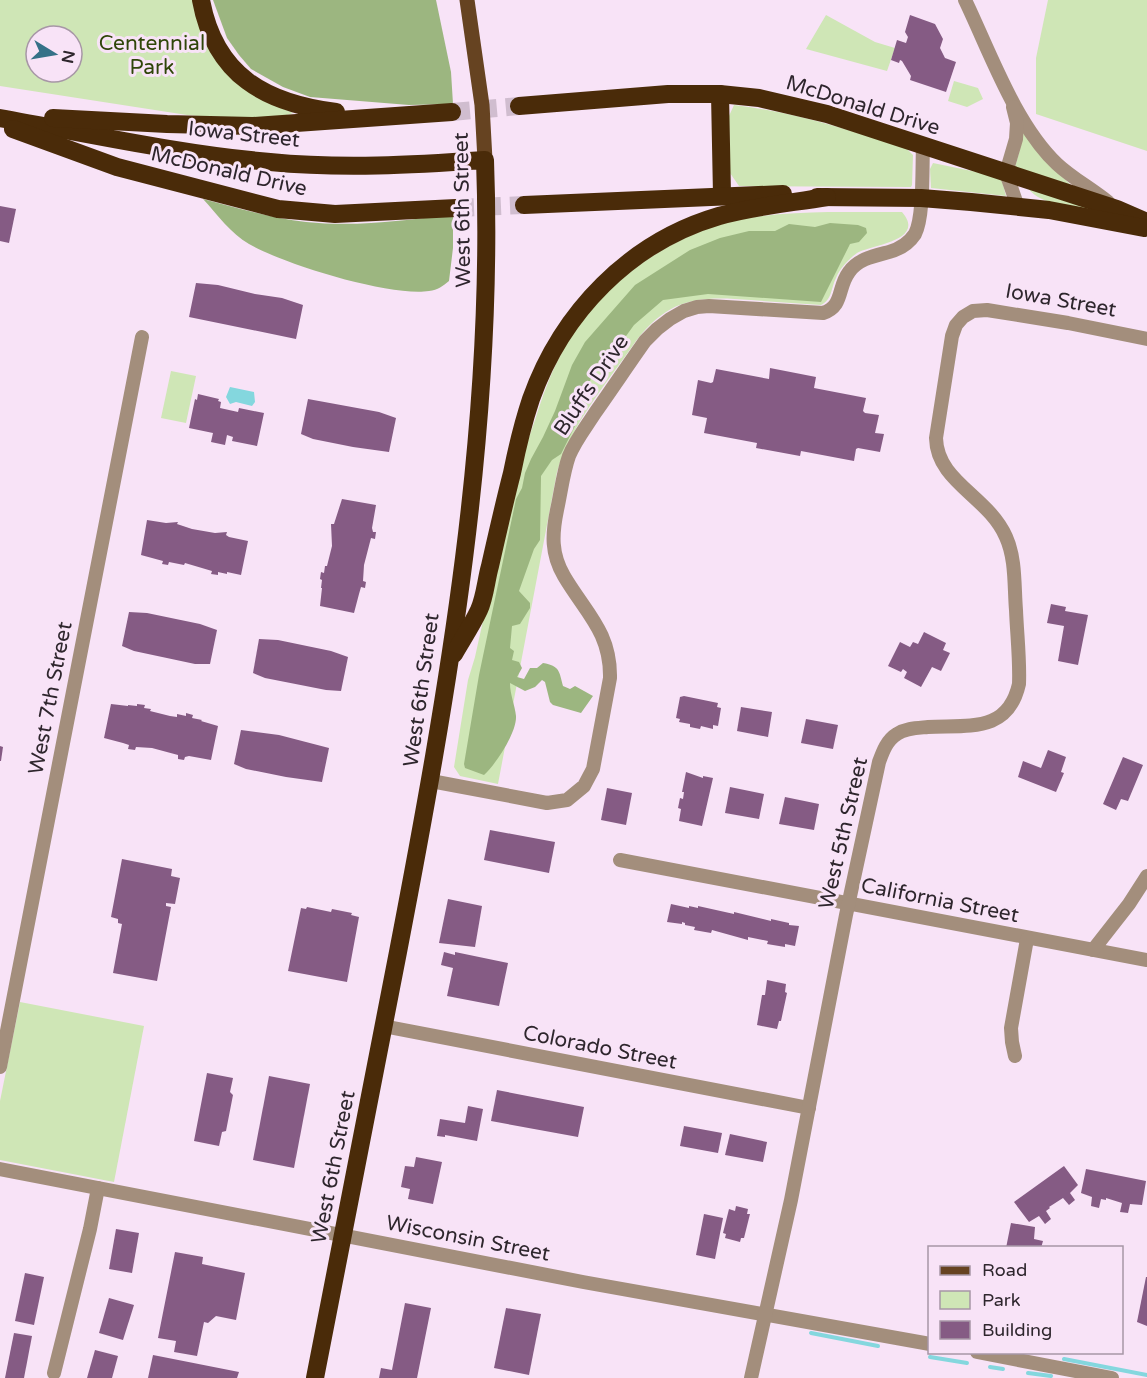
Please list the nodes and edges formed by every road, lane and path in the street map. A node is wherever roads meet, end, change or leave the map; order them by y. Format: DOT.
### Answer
graph roads {
  1 [pos="201,0"];
  2 [pos="467,0"];
  3 [pos="965,0"];
  4 [pos="720,94"];
  5 [pos="1012,99"];
  6 [pos="519,106"];
  7 [pos="452,112"];
  8 [pos="0,116"];
  9 [pos="376,117"];
  10 [pos="0,124"];
  11 [pos="923,146"];
  12 [pos="485,160"];
  13 [pos="1006,173"];
  14 [pos="722,195"];
  15 [pos="827,197"];
  16 [pos="921,198"];
  17 [pos="524,205"];
  18 [pos="1018,207"];
  19 [pos="456,208"];
  20 [pos="1117,209"];
  21 [pos="1147,222"];
  22 [pos="1147,228"];
  23 [pos="968,314"];
  24 [pos="142,338"];
  25 [pos="1147,339"];
  26 [pos="449,663"];
  27 [pos="431,781"];
  28 [pos="620,860"];
  29 [pos="1147,876"];
  30 [pos="849,904"];
  31 [pos="1028,939"];
  32 [pos="1093,950"];
  33 [pos="1147,960"];
  34 [pos="383,1026"];
  35 [pos="1015,1056"];
  36 [pos="0,1067"];
  37 [pos="809,1108"];
  38 [pos="0,1169"];
  39 [pos="98,1188"];
  40 [pos="343,1235"];
  41 [pos="764,1315"];
  42 [pos="928,1344"];
  43 [pos="982,1354"];
  44 [pos="54,1373"];
  45 [pos="315,1378"];
  46 [pos="751,1378"];
  47 [pos="1112,1378"];
  1 -- 9 [label="highway"];
  2 -- 12 [label="main road, West 6th Street"];
  3 -- 5 [label="street"];
  4 -- 6 [label="highway, McDonald Drive"];
  4 -- 11 [label="highway, McDonald Drive"];
  4 -- 14 [label="highway"];
  5 -- 13 [label="street"];
  5 -- 20 [label="street"];
  7 -- 9 [label="highway, McDonald Drive"];
  8 -- 9 [label="highway, McDonald Drive"];
  8 -- 12 [label="highway, Iowa Street"];
  10 -- 19 [label="highway, McDonald Drive"];
  11 -- 13 [label="highway, McDonald Drive"];
  11 -- 16 [label="street, Bluffs Drive"];
  12 -- 26 [label="highway, West 6th Street"];
  13 -- 18 [label="street"];
  13 -- 20 [label="highway, McDonald Drive"];
  14 -- 15 [label="highway"];
  14 -- 17 [label="highway"];
  15 -- 16 [label="highway"];
  15 -- 26 [label="highway"];
  16 -- 18 [label="highway"];
  16 -- 27 [label="street, Bluffs Drive"];
  18 -- 22 [label="highway"];
  20 -- 21 [label="highway, McDonald Drive"];
  23 -- 25 [label="street, Iowa Street"];
  23 -- 30 [label="street, West 5th Street"];
  24 -- 36 [label="street, West 7th Street"];
  26 -- 27 [label="highway, West 6th Street"];
  27 -- 34 [label="highway, West 6th Street"];
  28 -- 30 [label="street, California Street"];
  29 -- 32 [label="street"];
  30 -- 31 [label="street, California Street"];
  30 -- 37 [label="street, West 5th Street"];
  31 -- 32 [label="street, California Street"];
  31 -- 35 [label="street"];
  32 -- 33 [label="street, California Street"];
  34 -- 37 [label="street, Colorado Street"];
  34 -- 40 [label="highway, West 6th Street"];
  37 -- 41 [label="street, West 5th Street"];
  38 -- 39 [label="street, Wisconsin Street"];
  39 -- 40 [label="street, Wisconsin Street"];
  39 -- 44 [label="street"];
  40 -- 41 [label="street, Wisconsin Street"];
  40 -- 45 [label="highway, West 6th Street"];
  41 -- 42 [label="street, Wisconsin Street"];
  41 -- 46 [label="street, West 5th Street"];
  43 -- 47 [label="street"];
}
